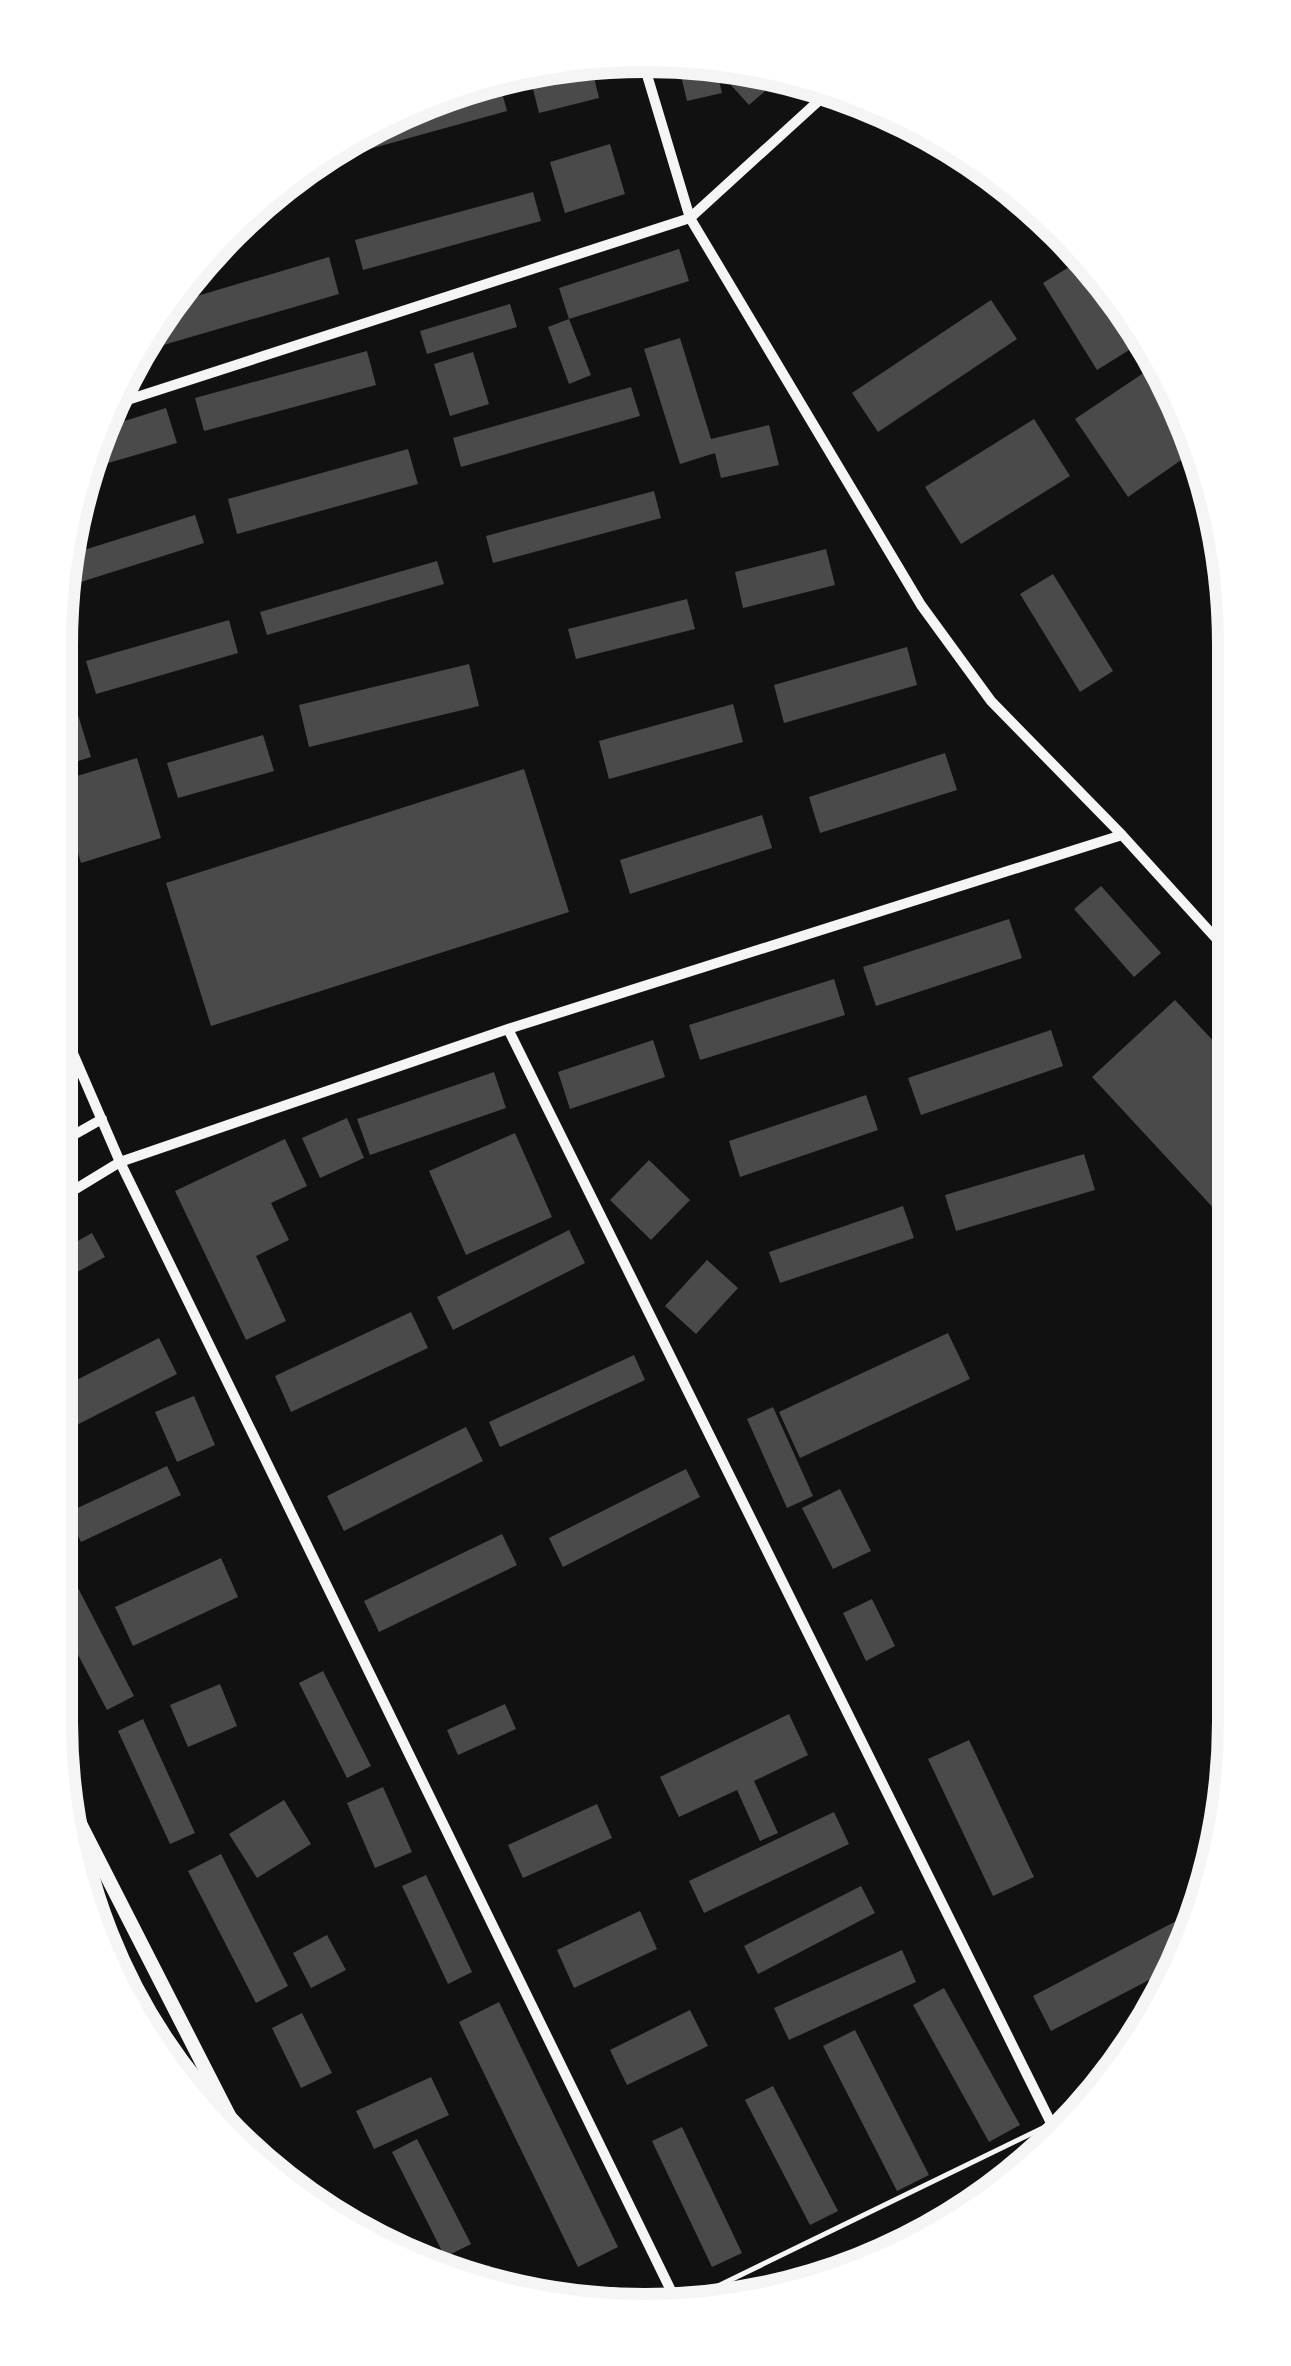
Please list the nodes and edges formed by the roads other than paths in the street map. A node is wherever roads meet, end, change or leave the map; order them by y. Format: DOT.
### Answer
graph roads {
  1 [pos="646,72"];
  2 [pos="819,100"];
  3 [pos="690,218"];
  4 [pos="129,399"];
  5 [pos="1122,835"];
  6 [pos="1218,941"];
  7 [pos="508,1029"];
  8 [pos="72,1051"];
  9 [pos="102,1120"];
  10 [pos="72,1136"];
  11 [pos="120,1162"];
  12 [pos="72,1191"];
  13 [pos="84,1834"];
  14 [pos="227,2111"];
  15 [pos="1051,2124"];
  16 [pos="717,2289"];
  17 [pos="671,2293"];
  1 -- 3 [label="street"];
  2 -- 3 [label="street"];
  3 -- 4 [label="street"];
  3 -- 5 [label="street"];
  5 -- 6 [label="street"];
  5 -- 7 [label="street"];
  7 -- 11 [label="street"];
  7 -- 15 [label="street"];
  8 -- 9 [label="street"];
  9 -- 10 [label="street"];
  9 -- 11 [label="street"];
  11 -- 12 [label="street"];
  11 -- 17 [label="street"];
  13 -- 14 [label="street"];
  15 -- 16 [label="lane"];
}
